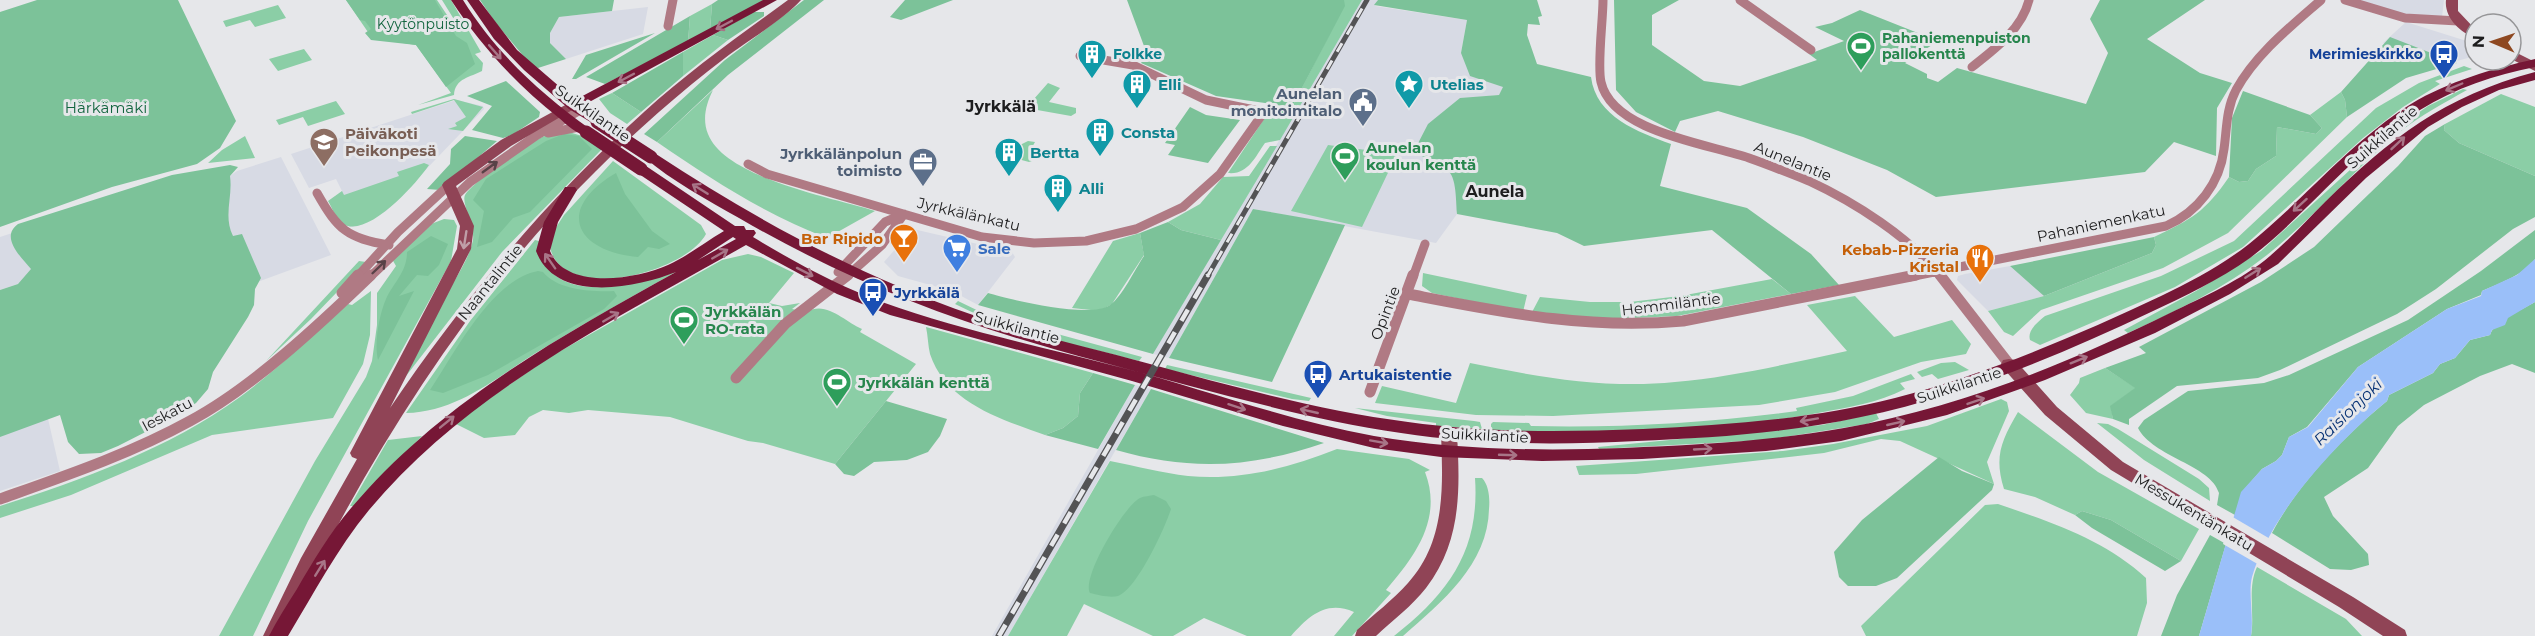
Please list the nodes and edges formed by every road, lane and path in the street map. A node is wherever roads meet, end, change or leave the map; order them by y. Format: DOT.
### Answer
graph roads {
  1 [pos="457,0"];
  2 [pos="473,0"];
  3 [pos="673,0"];
  4 [pos="771,0"];
  5 [pos="795,0"];
  6 [pos="1603,0"];
  7 [pos="1740,0"];
  8 [pos="2028,0"];
  9 [pos="2321,0"];
  10 [pos="2345,0"];
  11 [pos="2452,0"];
  12 [pos="2458,21"];
  13 [pos="2463,25"];
  14 [pos="668,26"];
  15 [pos="1811,50"];
  16 [pos="1080,56"];
  17 [pos="1972,68"];
  18 [pos="2534,68"];
  19 [pos="570,112"];
  20 [pos="583,129"];
  21 [pos="528,141"];
  22 [pos="748,164"];
  23 [pos="570,190"];
  24 [pos="452,191"];
  25 [pos="317,193"];
  26 [pos="904,214"];
  27 [pos="755,222"];
  28 [pos="738,236"];
  29 [pos="386,244"];
  30 [pos="1425,244"];
  31 [pos="400,247"];
  32 [pos="848,269"];
  33 [pos="1938,272"];
  34 [pos="831,285"];
  35 [pos="1408,294"];
  36 [pos="325,314"];
  37 [pos="2009,364"];
  38 [pos="736,378"];
  39 [pos="2025,382"];
  40 [pos="1370,392"];
  41 [pos="1449,433"];
  42 [pos="1450,452"];
  43 [pos="0,499"];
  44 [pos="324,530"];
  45 [pos="272,636"];
  46 [pos="278,636"];
  47 [pos="1364,636"];
  48 [pos="2398,636"];
  1 -- 19 [label="main road, Suikkilantie, one-way"];
  2 -- 19 [label="main road, Suikkilantie"];
  3 -- 14 [label="street"];
  4 -- 19 [label="main road, one-way"];
  5 -- 23 [label="main road, Naantalintie"];
  6 -- 33 [label="street, Aunelantie"];
  7 -- 15 [label="street"];
  8 -- 17 [label="street"];
  9 -- 33 [label="street, Pahaniemenkatu"];
  10 -- 12 [label="street"];
  11 -- 12 [label="main road"];
  12 -- 13 [label="main road"];
  16 -- 26 [label="street, Jyrkkälänkatu"];
  18 -- 37 [label="main road, Suikkilantie, one-way"];
  39 -- 18 [label="main road, Suikkilantie, one-way"];
  19 -- 20 [label="main road, Suikkilantie"];
  19 -- 21 [label="street, Ieskatu"];
  19 -- 24 [label="main road, Ieskatu"];
  27 -- 19 [label="main road, Suikkilantie, one-way, bridge"];
  20 -- 21 [label="street, Ieskatu"];
  20 -- 28 [label="main road, Suikkilantie, bridge"];
  24 -- 21 [label="street, Ieskatu, one-way"];
  22 -- 26 [label="street, Jyrkkälänkatu"];
  28 -- 23 [label="main road, one-way"];
  23 -- 44 [label="main road, Naantalintie"];
  24 -- 29 [label="street, Ieskatu"];
  24 -- 31 [label="street, Ieskatu"];
  24 -- 44 [label="main road, one-way"];
  25 -- 29 [label="street"];
  26 -- 32 [label="street, Jyrkkälänkatu"];
  27 -- 28 [label="main road"];
  27 -- 32 [label="main road, Suikkilantie"];
  28 -- 34 [label="main road, Suikkilantie, one-way"];
  46 -- 28 [label="main road, one-way"];
  29 -- 31 [label="street"];
  29 -- 36 [label="street, Ieskatu"];
  30 -- 35 [label="street, Opintie"];
  36 -- 31 [label="street, Ieskatu, one-way"];
  32 -- 34 [label="street, Jyrkkälänkatu"];
  41 -- 32 [label="main road, Suikkilantie, one-way"];
  33 -- 35 [label="street, Hemmiläntie"];
  33 -- 37 [label="street, Aunelantie"];
  34 -- 38 [label="street, Jyrkkälänkatu"];
  34 -- 42 [label="main road, Suikkilantie, one-way"];
  35 -- 40 [label="street, Opintie"];
  36 -- 43 [label="street, Ieskatu"];
  37 -- 39 [label="main road, Messukentänkatu"];
  37 -- 41 [label="main road, Suikkilantie, one-way"];
  42 -- 39 [label="main road, Suikkilantie, one-way"];
  39 -- 48 [label="main road, Messukentänkatu"];
  41 -- 42 [label="main road"];
  42 -- 47 [label="main road"];
  44 -- 45 [label="main road, Naantalintie"];
}
